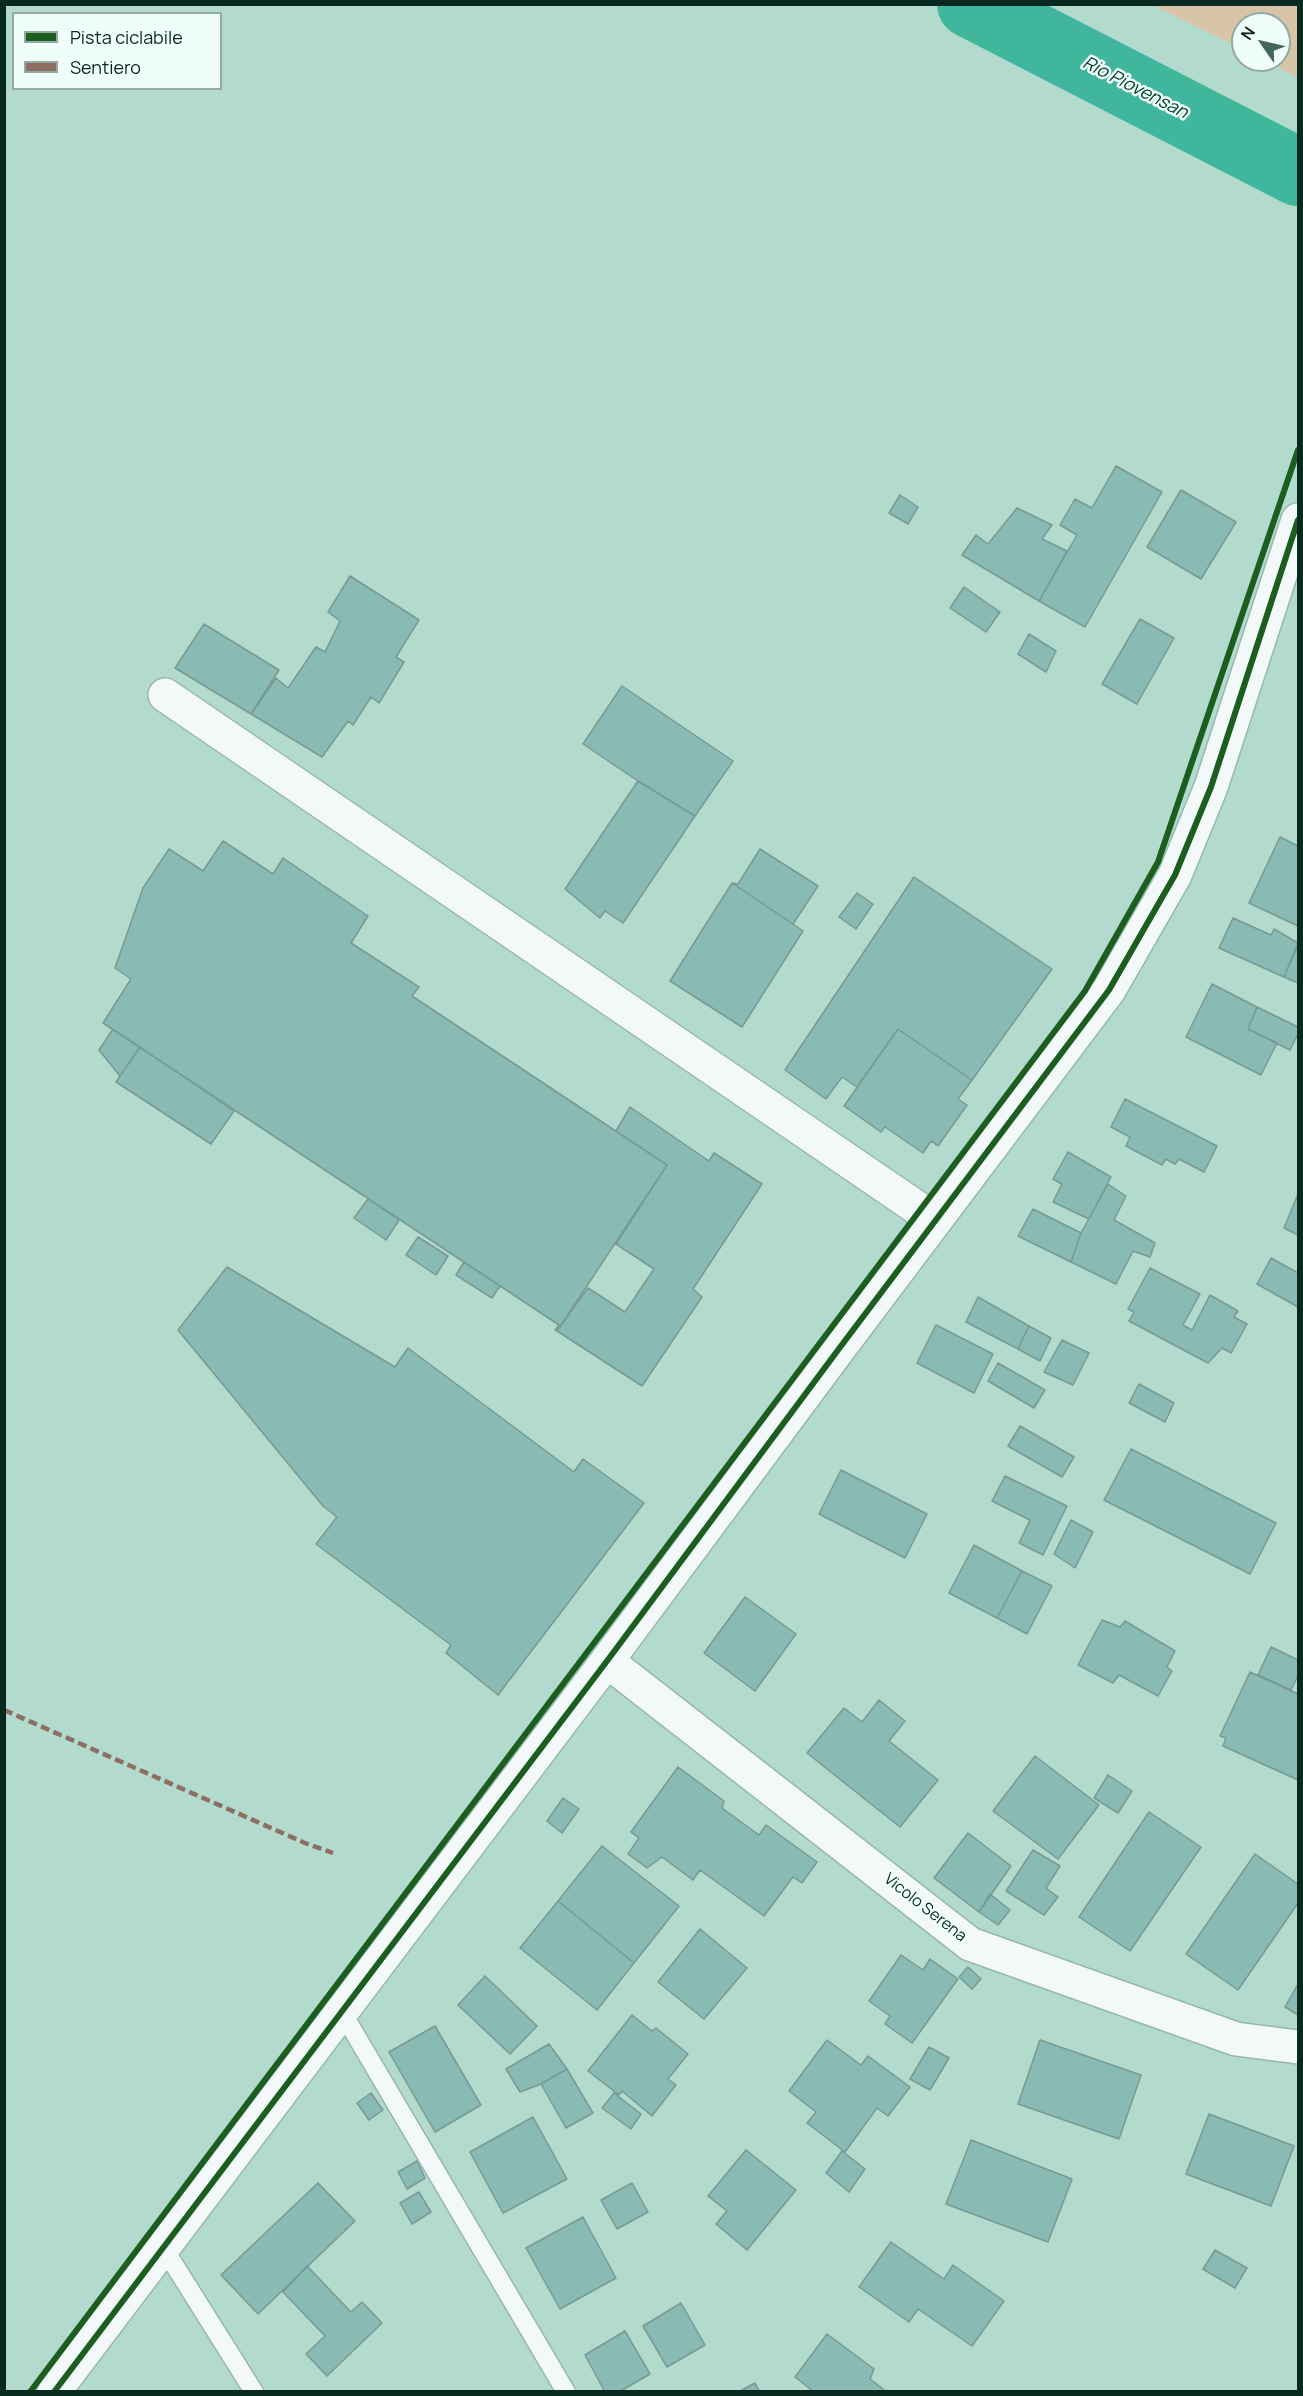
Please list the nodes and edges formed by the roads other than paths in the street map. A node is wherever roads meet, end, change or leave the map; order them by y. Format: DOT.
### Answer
graph roads {
  1 [pos="1299,520"];
  2 [pos="165,695"];
  3 [pos="935,1220"];
  4 [pos="607,1661"];
  5 [pos="342,2013"];
  6 [pos="1299,2047"];
  7 [pos="164,2247"];
  8 [pos="54,2391"];
  9 [pos="254,2391"];
  10 [pos="566,2391"];
  1 -- 3 [label="street"];
  2 -- 3 [label="street"];
  3 -- 4 [label="street"];
  4 -- 5 [label="street"];
  4 -- 6 [label="street, Vicolo Serena"];
  5 -- 7 [label="street"];
  5 -- 10 [label="lane"];
  7 -- 8 [label="street"];
  7 -- 9 [label="lane"];
}
